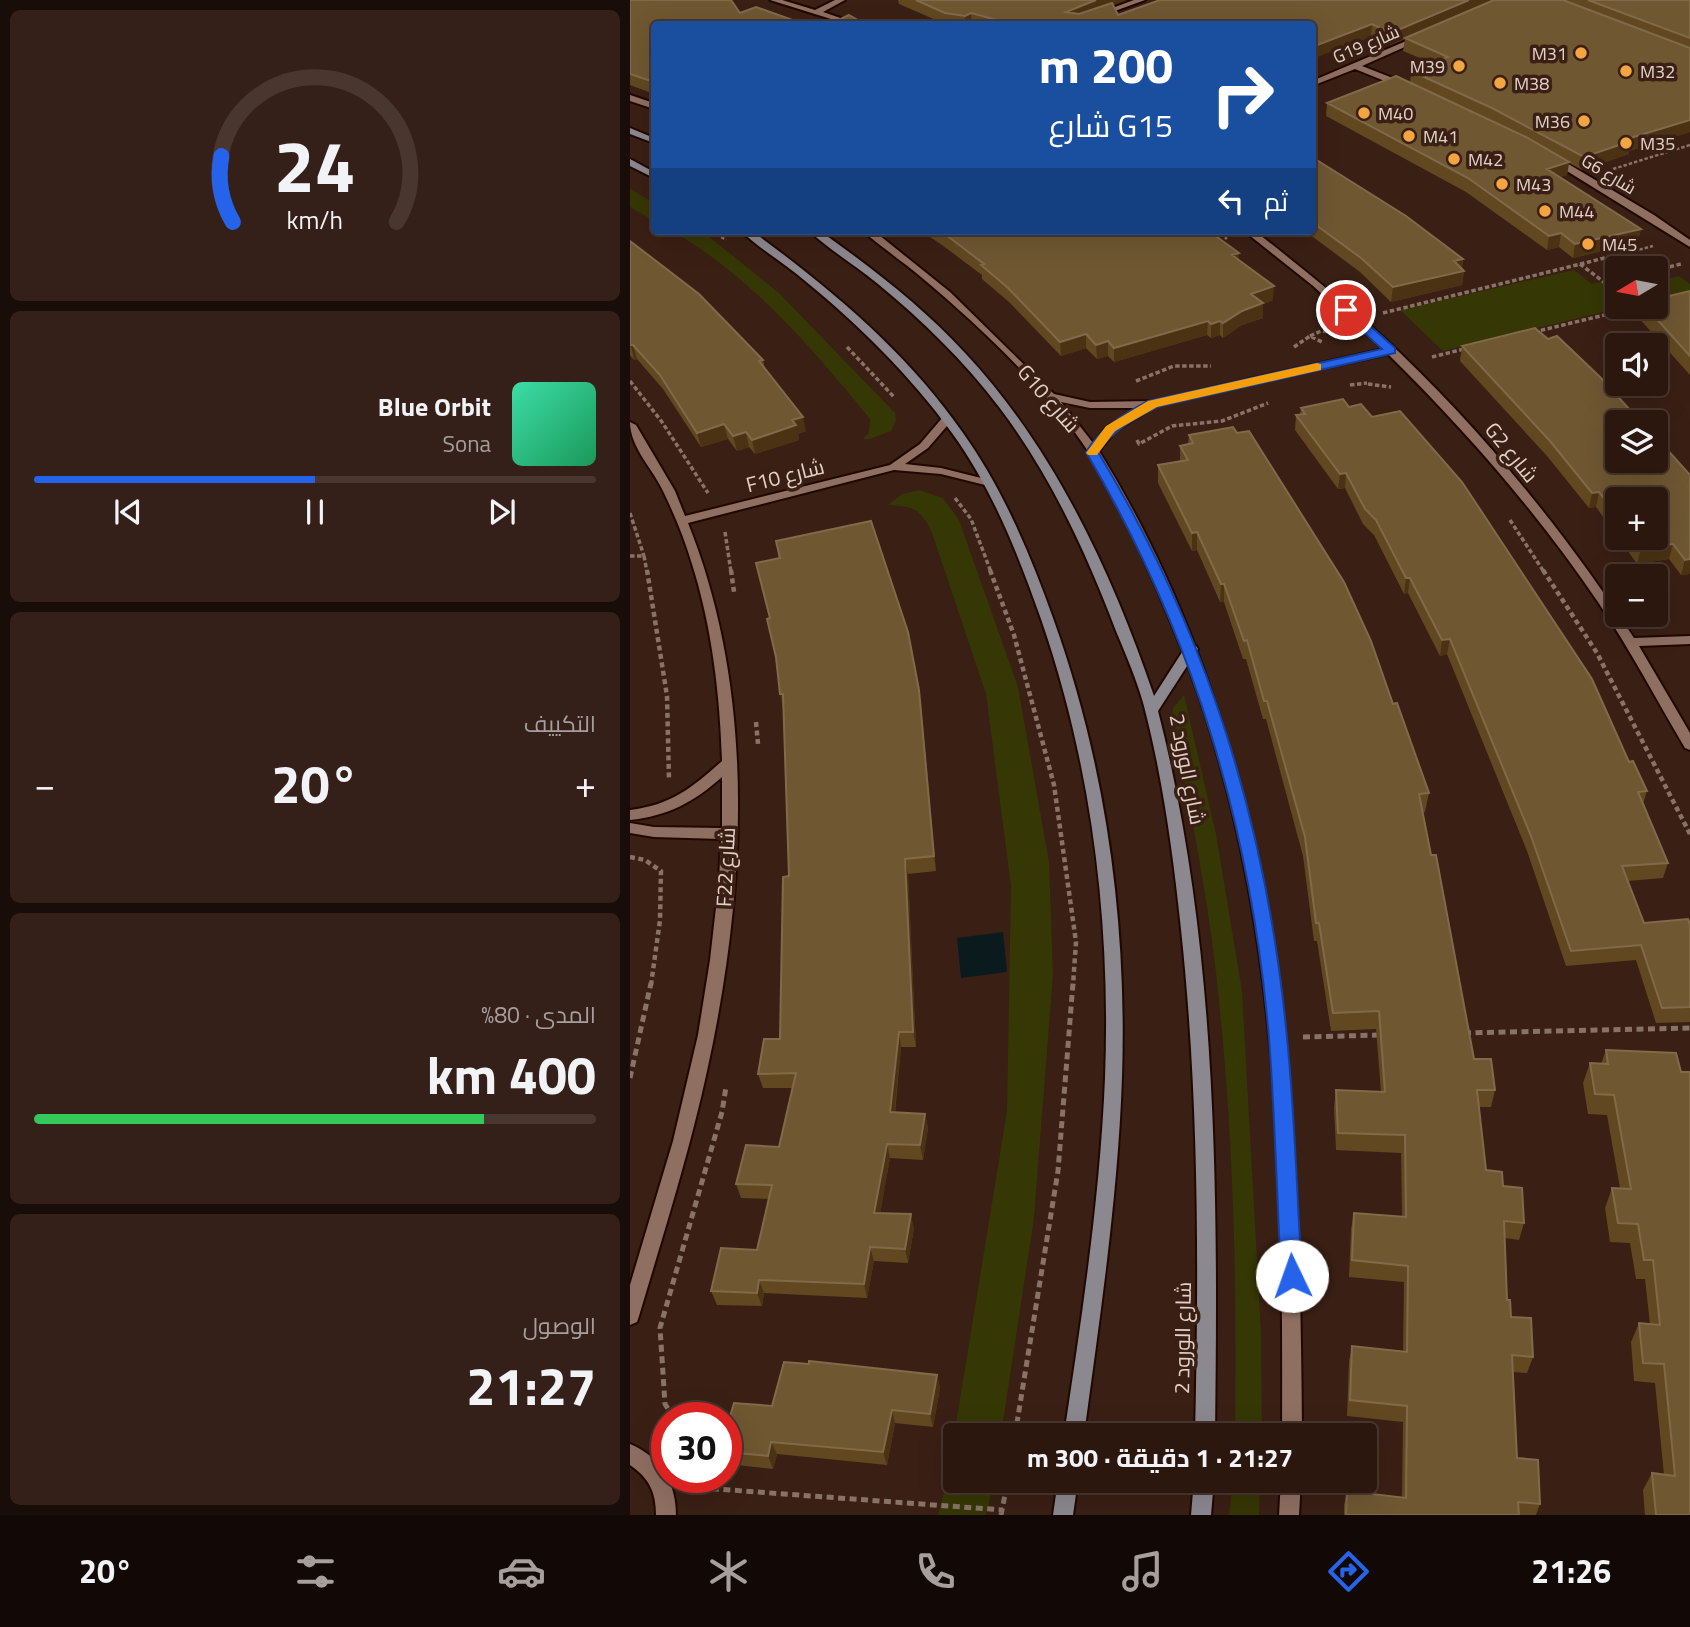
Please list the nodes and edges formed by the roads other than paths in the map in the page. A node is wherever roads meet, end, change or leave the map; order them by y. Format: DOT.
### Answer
graph roads {
  1 [pos="774,0"];
  2 [pos="841,0"];
  3 [pos="1141,0"];
  4 [pos="815,13"];
  5 [pos="843,21"];
  6 [pos="1082,21"];
  7 [pos="1433,33"];
  8 [pos="1356,66"];
  9 [pos="1316,82"];
  10 [pos="1420,93"];
  11 [pos="630,98"];
  12 [pos="651,105"];
  13 [pos="630,131"];
  14 [pos="651,140"];
  15 [pos="1538,151"];
  16 [pos="630,162"];
  17 [pos="651,172"];
  18 [pos="751,235"];
  19 [pos="819,235"];
  20 [pos="873,235"];
  21 [pos="1254,235"];
  22 [pos="1690,244"];
  23 [pos="1390,351"];
  24 [pos="1050,397"];
  25 [pos="1153,404"];
  26 [pos="947,419"];
  27 [pos="630,425"];
  28 [pos="1092,452"];
  29 [pos="894,467"];
  30 [pos="989,483"];
  31 [pos="684,520"];
  32 [pos="1690,640"];
  33 [pos="1630,642"];
  34 [pos="1191,649"];
  35 [pos="1152,710"];
  36 [pos="1690,745"];
  37 [pos="728,763"];
  38 [pos="630,815"];
  39 [pos="630,828"];
  40 [pos="728,834"];
  41 [pos="630,1316"];
  42 [pos="1076,1423"];
  43 [pos="1205,1423"];
  44 [pos="1292,1423"];
  45 [pos="630,1454"];
  46 [pos="1066,1493"];
  47 [pos="1203,1493"];
  48 [pos="1290,1493"];
  49 [pos="666,1515"];
  50 [pos="1063,1515"];
  51 [pos="1201,1515"];
  52 [pos="1289,1515"];
  1 -- 4 [label="street"];
  2 -- 4 [label="street"];
  3 -- 6 [label="street"];
  4 -- 5 [label="street"];
  7 -- 8 [label="street, G19 شارع"];
  8 -- 9 [label="street, G19 شارع"];
  8 -- 10 [label="street"];
  11 -- 12 [label="street"];
  13 -- 14 [label="street"];
  15 -- 22 [label="street, G6 شارع"];
  16 -- 17 [label="street"];
  18 -- 26 [label="street"];
  19 -- 35 [label="street, شارع الورود 2"];
  20 -- 24 [label="street, G10 شارع"];
  21 -- 23 [label="street, G2 شارع"];
  23 -- 25 [label="street"];
  23 -- 33 [label="street, G2 شارع"];
  24 -- 25 [label="street"];
  24 -- 28 [label="street, G10 شارع"];
  25 -- 28 [label="street"];
  26 -- 29 [label="street, F10 شارع"];
  26 -- 30 [label="street"];
  27 -- 31 [label="street, F22 شارع"];
  28 -- 34 [label="street, G10 شارع"];
  29 -- 30 [label="street, F10 شارع"];
  29 -- 31 [label="street, F10 شارع"];
  30 -- 42 [label="street"];
  31 -- 37 [label="street, F22 شارع"];
  32 -- 33 [label="street"];
  33 -- 36 [label="street, G2 شارع"];
  34 -- 35 [label="street"];
  34 -- 44 [label="street, G10 شارع"];
  35 -- 43 [label="street, شارع الورود 2"];
  37 -- 38 [label="street"];
  37 -- 40 [label="street, F22 شارع"];
  39 -- 40 [label="street"];
  40 -- 41 [label="street, F22 شارع"];
  45 -- 49 [label="street"];
  46 -- 50 [label="street"];
  47 -- 51 [label="street"];
  48 -- 52 [label="street"];
}
